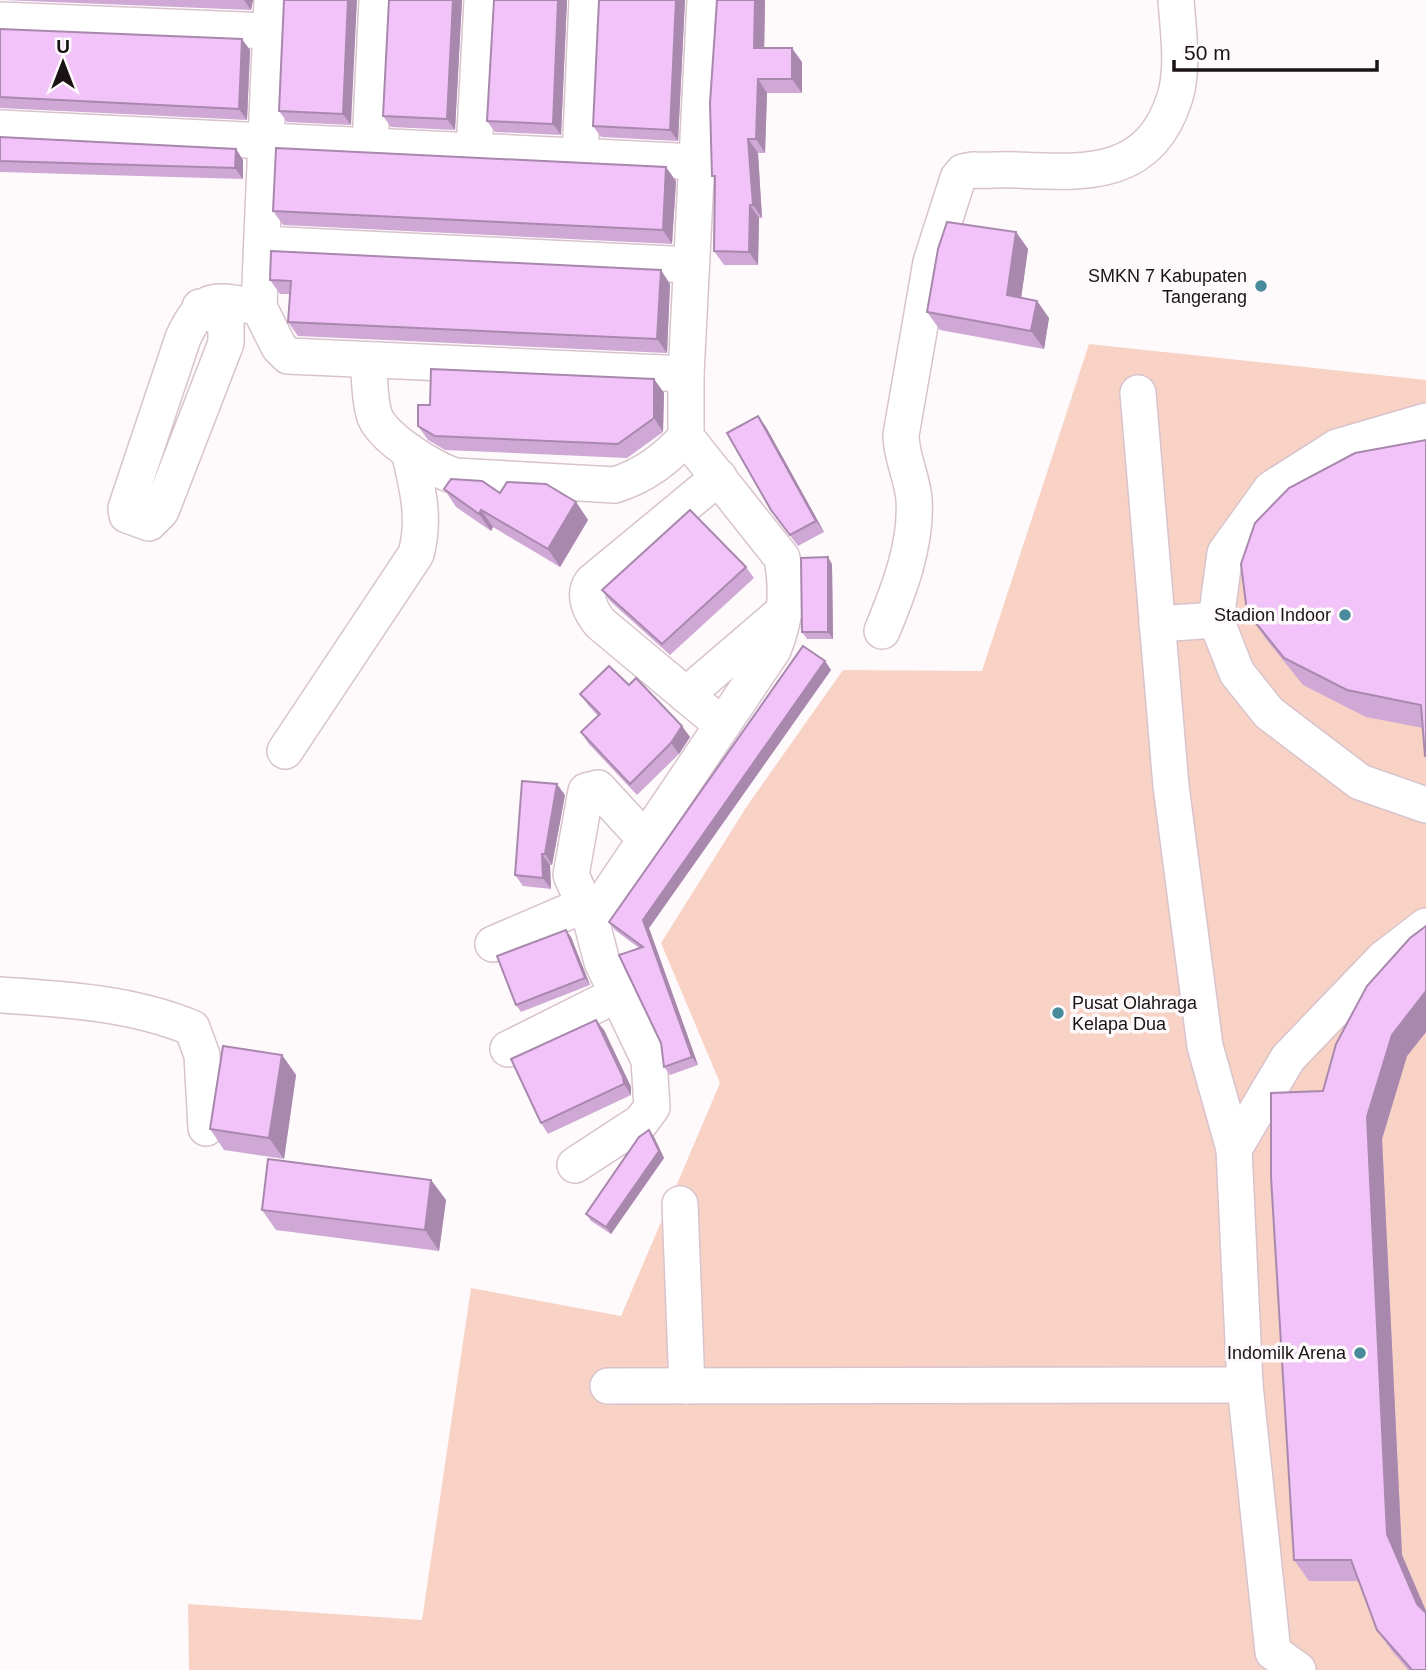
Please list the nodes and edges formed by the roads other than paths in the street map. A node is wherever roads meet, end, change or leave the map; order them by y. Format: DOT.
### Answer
graph roads {
  1 [pos="377,0"];
  2 [pos="482,0"];
  3 [pos="587,0"];
  4 [pos="705,0"];
  5 [pos="1176,0"];
  6 [pos="271,16"];
  7 [pos="0,20"];
  8 [pos="0,128"];
  9 [pos="266,140"];
  10 [pos="370,145"];
  11 [pos="474,151"];
  12 [pos="580,157"];
  13 [pos="697,162"];
  14 [pos="262,244"];
  15 [pos="691,265"];
  16 [pos="200,307"];
  17 [pos="259,307"];
  18 [pos="368,360"];
  19 [pos="686,374"];
  20 [pos="1138,393"];
  21 [pos="160,407"];
  22 [pos="195,421"];
  23 [pos="1426,421"];
  24 [pos="686,437"];
  25 [pos="409,451"];
  26 [pos="719,477"];
  27 [pos="785,610"];
  28 [pos="1216,620"];
  29 [pos="1157,624"];
  30 [pos="882,631"];
  31 [pos="686,695"];
  32 [pos="721,724"];
  33 [pos="285,751"];
  34 [pos="1426,805"];
  35 [pos="644,838"];
  36 [pos="588,913"];
  37 [pos="1426,926"];
  38 [pos="493,944"];
  39 [pos="618,994"];
  40 [pos="0,995"];
  41 [pos="508,1049"];
  42 [pos="206,1128"];
  43 [pos="1234,1149"];
  44 [pos="575,1165"];
  45 [pos="680,1205"];
  46 [pos="1245,1385"];
  47 [pos="608,1386"];
  48 [pos="687,1386"];
  49 [pos="1276,1664"];
  1 -- 10 [label="street"];
  2 -- 11 [label="street"];
  3 -- 12 [label="street"];
  4 -- 13 [label="street"];
  5 -- 30 [label="street"];
  6 -- 7 [label="street"];
  6 -- 9 [label="street"];
  8 -- 9 [label="street"];
  9 -- 10 [label="street"];
  9 -- 14 [label="street"];
  10 -- 11 [label="street"];
  11 -- 12 [label="street"];
  12 -- 13 [label="street"];
  13 -- 15 [label="street"];
  14 -- 15 [label="street"];
  14 -- 17 [label="street"];
  15 -- 19 [label="street"];
  16 -- 17 [label="street"];
  16 -- 21 [label="street"];
  16 -- 22 [label="street"];
  17 -- 18 [label="street"];
  18 -- 19 [label="street"];
  18 -- 25 [label="street"];
  19 -- 24 [label="street"];
  20 -- 29 [label="street"];
  21 -- 22 [label="street"];
  21 -- 22 [label="street"];
  23 -- 28 [label="street"];
  24 -- 25 [label="street"];
  24 -- 26 [label="street"];
  25 -- 33 [label="street"];
  26 -- 27 [label="street"];
  26 -- 31 [label="street"];
  27 -- 31 [label="street"];
  27 -- 32 [label="street"];
  28 -- 29 [label="street"];
  28 -- 34 [label="street"];
  29 -- 43 [label="street"];
  31 -- 32 [label="street"];
  32 -- 35 [label="street"];
  35 -- 36 [label="street"];
  35 -- 36 [label="street"];
  36 -- 38 [label="street"];
  36 -- 39 [label="street"];
  37 -- 43 [label="street"];
  39 -- 41 [label="street"];
  39 -- 44 [label="street"];
  40 -- 42 [label="street"];
  43 -- 46 [label="street"];
  45 -- 48 [label="street"];
  46 -- 48 [label="street"];
  46 -- 49 [label="street"];
  47 -- 48 [label="street"];
}
